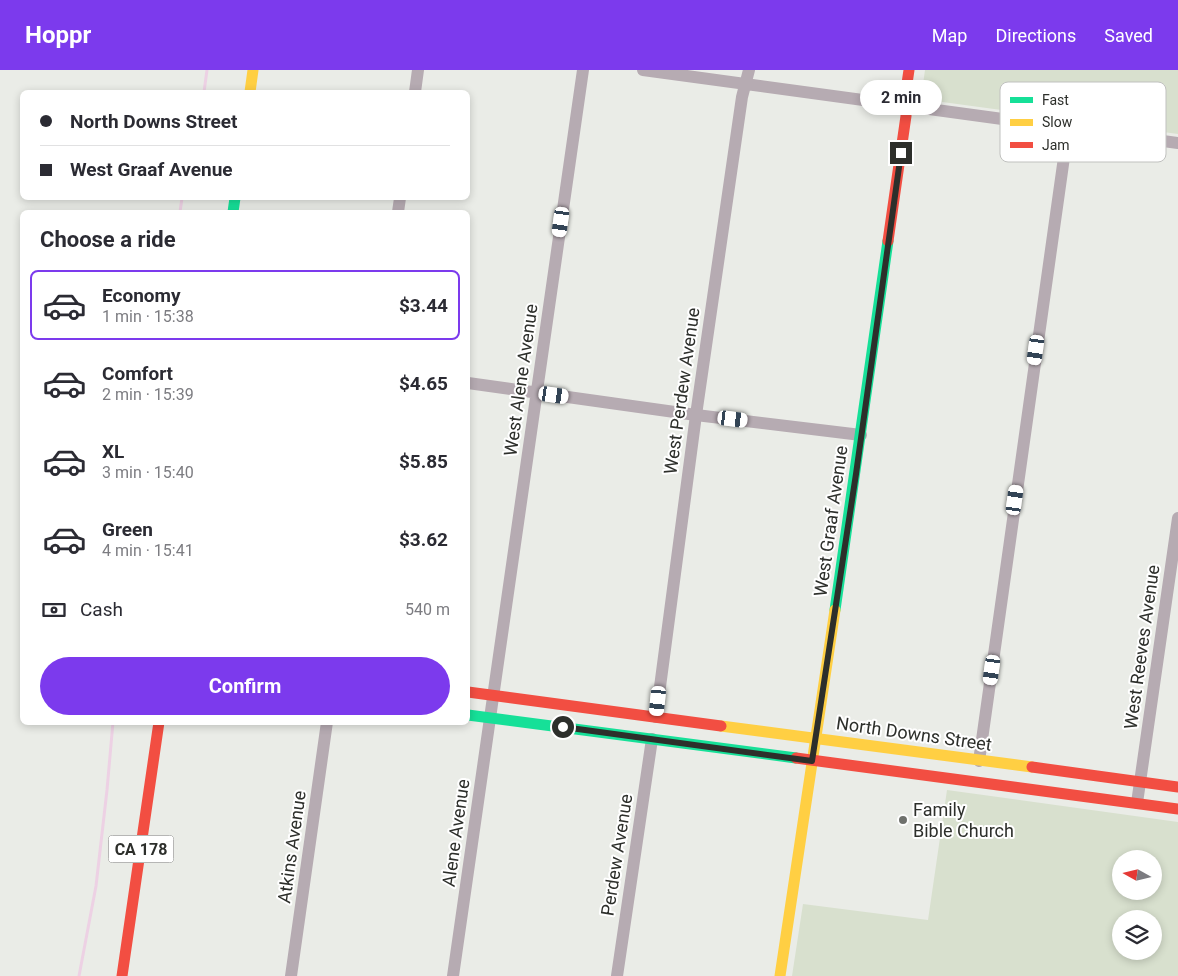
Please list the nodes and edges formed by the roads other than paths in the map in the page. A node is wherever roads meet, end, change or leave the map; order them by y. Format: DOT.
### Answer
graph roads {
  1 [pos="253,70"];
  2 [pos="418,70"];
  3 [pos="583,70"];
  4 [pos="643,70"];
  5 [pos="749,70"];
  6 [pos="909,70"];
  7 [pos="746,84"];
  8 [pos="250,90"];
  9 [pos="415,90"];
  10 [pos="907,107"];
  11 [pos="1000,120"];
  12 [pos="1063,162"];
  13 [pos="470,383"];
  14 [pos="536,393"];
  15 [pos="696,415"];
  16 [pos="861,435"];
  17 [pos="1178,518"];
  18 [pos="470,692"];
  19 [pos="494,695"];
  20 [pos="470,715"];
  21 [pos="491,717"];
  22 [pos="656,717"];
  23 [pos="159,725"];
  24 [pos="327,725"];
  25 [pos="816,738"];
  26 [pos="652,739"];
  27 [pos="812,761"];
  28 [pos="980,761"];
  29 [pos="1140,782"];
  30 [pos="1178,787"];
  31 [pos="1137,804"];
  32 [pos="1178,809"];
  33 [pos="122,976"];
  34 [pos="291,976"];
  35 [pos="453,976"];
  36 [pos="617,976"];
  37 [pos="780,976"];
  1 -- 8 [label="street"];
  2 -- 9 [label="street"];
  3 -- 14 [label="street, West Alene Avenue"];
  4 -- 7 [label="street"];
  5 -- 7 [label="street, West Perdew Avenue"];
  6 -- 10 [label="street, West Graaf Avenue"];
  7 -- 10 [label="street"];
  7 -- 15 [label="street, West Perdew Avenue"];
  10 -- 11 [label="street"];
  10 -- 16 [label="street, West Graaf Avenue"];
  12 -- 28 [label="street"];
  13 -- 14 [label="street"];
  14 -- 15 [label="street"];
  14 -- 19 [label="street, West Alene Avenue"];
  15 -- 16 [label="street"];
  15 -- 22 [label="street, West Perdew Avenue"];
  16 -- 25 [label="street, West Graaf Avenue"];
  17 -- 29 [label="street, West Reeves Avenue"];
  18 -- 19 [label="street, North Downs Street"];
  19 -- 21 [label="street, Alene Avenue"];
  19 -- 22 [label="street, North Downs Street"];
  20 -- 21 [label="street"];
  21 -- 26 [label="street"];
  21 -- 35 [label="street, Alene Avenue"];
  22 -- 25 [label="street, North Downs Street"];
  23 -- 33 [label="street, CA 178"];
  24 -- 34 [label="street, Atkins Avenue"];
  25 -- 27 [label="street, West Graaf Avenue"];
  25 -- 28 [label="street, North Downs Street"];
  26 -- 27 [label="street"];
  26 -- 36 [label="street, Perdew Avenue"];
  27 -- 31 [label="street"];
  27 -- 37 [label="street, West Graaf Avenue"];
  28 -- 29 [label="street, North Downs Street"];
  29 -- 30 [label="street, North Downs Street"];
  29 -- 31 [label="street, West Reeves Avenue"];
  31 -- 32 [label="street"];
}
